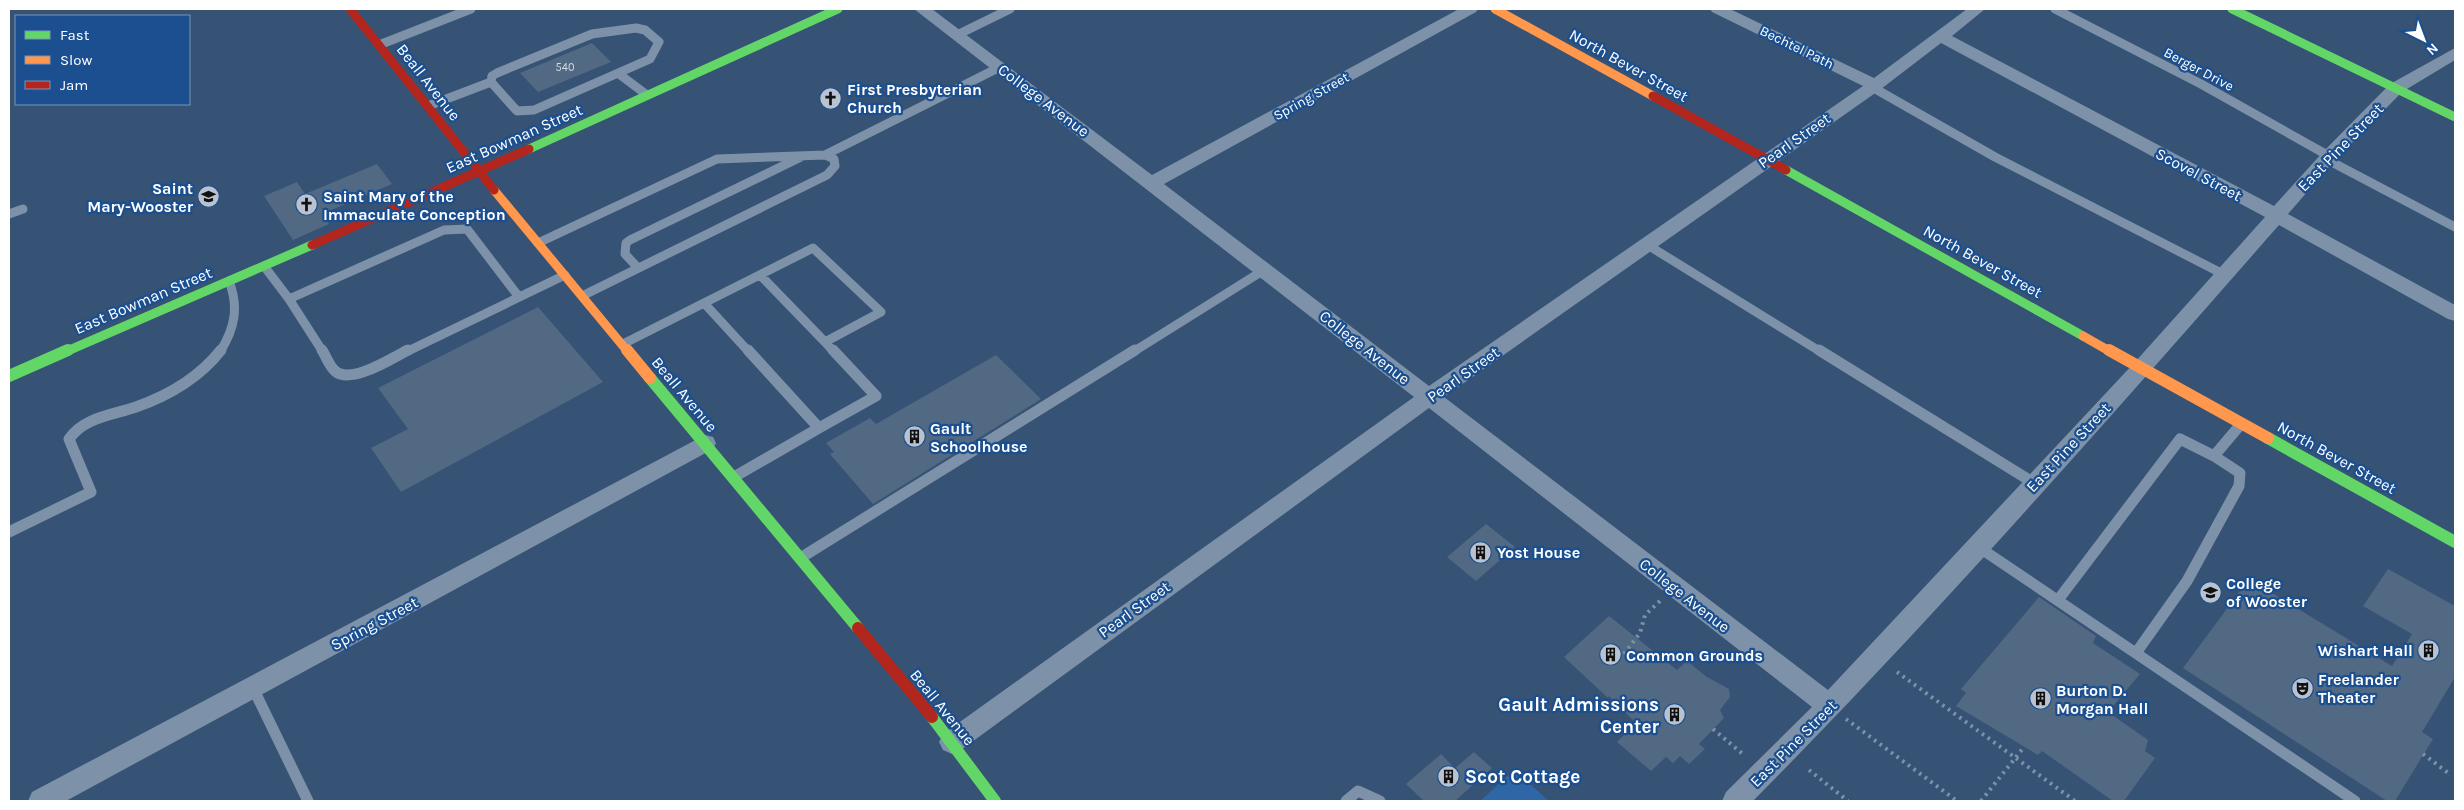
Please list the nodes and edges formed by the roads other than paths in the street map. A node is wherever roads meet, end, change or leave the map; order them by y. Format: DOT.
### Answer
graph roads {
  1 [pos="350,9"];
  2 [pos="471,9"];
  3 [pos="838,9"];
  4 [pos="922,9"];
  5 [pos="1010,9"];
  6 [pos="1470,9"];
  7 [pos="1495,9"];
  8 [pos="1718,9"];
  9 [pos="1977,9"];
  10 [pos="2055,9"];
  11 [pos="2232,9"];
  12 [pos="957,35"];
  13 [pos="1942,37"];
  14 [pos="379,44"];
  15 [pos="2455,52"];
  16 [pos="1000,67"];
  17 [pos="619,74"];
  18 [pos="491,82"];
  19 [pos="1873,86"];
  20 [pos="2396,88"];
  21 [pos="647,95"];
  22 [pos="428,106"];
  23 [pos="2455,117"];
  24 [pos="825,155"];
  25 [pos="804,156"];
  26 [pos="2328,158"];
  27 [pos="1766,160"];
  28 [pos="479,172"];
  29 [pos="1152,183"];
  30 [pos="23,208"];
  31 [pos="9,214"];
  32 [pos="2276,215"];
  33 [pos="2455,227"];
  34 [pos="538,243"];
  35 [pos="1646,244"];
  36 [pos="264,266"];
  37 [pos="638,268"];
  38 [pos="1264,270"];
  39 [pos="2223,274"];
  40 [pos="565,275"];
  41 [pos="760,275"];
  42 [pos="229,281"];
  43 [pos="582,296"];
  44 [pos="519,297"];
  45 [pos="289,299"];
  46 [pos="704,303"];
  47 [pos="2455,314"];
  48 [pos="825,342"];
  49 [pos="623,344"];
  50 [pos="2142,367"];
  51 [pos="9,376"];
  52 [pos="1430,398"];
  53 [pos="2242,423"];
  54 [pos="820,429"];
  55 [pos="705,443"];
  56 [pos="2214,456"];
  57 [pos="733,477"];
  58 [pos="2034,483"];
  59 [pos="9,532"];
  60 [pos="2455,542"];
  61 [pos="1977,546"];
  62 [pos="800,558"];
  63 [pos="2058,600"];
  64 [pos="2136,653"];
  65 [pos="253,688"];
  66 [pos="1830,706"];
  67 [pos="952,742"];
  68 [pos="41,801"];
  69 [pos="308,801"];
  70 [pos="995,801"];
  71 [pos="1346,801"];
  72 [pos="1380,801"];
  73 [pos="1735,801"];
  74 [pos="2355,801"];
  1 -- 14 [label="main road, Beall Avenue"];
  2 -- 14 [label="lane"];
  3 -- 21 [label="main road, East Bowman Street"];
  4 -- 12 [label="street, College Avenue"];
  5 -- 12 [label="lane"];
  6 -- 29 [label="street, Spring Street"];
  7 -- 27 [label="main road, North Bever Street"];
  8 -- 19 [label="street, Bechtel Path"];
  9 -- 13 [label="street, Pearl Street"];
  10 -- 26 [label="lane, Berger Drive"];
  11 -- 20 [label="main road"];
  12 -- 16 [label="street, College Avenue"];
  13 -- 19 [label="street, Pearl Street"];
  13 -- 32 [label="street, Scovel Street"];
  14 -- 22 [label="main road, Beall Avenue"];
  15 -- 20 [label="street, East Pine Street"];
  16 -- 24 [label="lane"];
  16 -- 29 [label="street, College Avenue"];
  17 -- 18 [label="lane"];
  17 -- 18 [label="lane"];
  17 -- 21 [label="lane"];
  18 -- 22 [label="lane"];
  19 -- 27 [label="street, Pearl Street"];
  19 -- 39 [label="lane"];
  20 -- 23 [label="main road"];
  20 -- 26 [label="street, East Pine Street"];
  21 -- 28 [label="main road, East Bowman Street"];
  22 -- 28 [label="main road, Beall Avenue"];
  24 -- 25 [label="lane"];
  24 -- 37 [label="lane"];
  25 -- 34 [label="lane"];
  25 -- 37 [label="lane"];
  26 -- 32 [label="street, East Pine Street"];
  26 -- 33 [label="lane, Berger Drive"];
  27 -- 35 [label="street, Pearl Street"];
  27 -- 50 [label="main road, North Bever Street"];
  28 -- 34 [label="main road, Beall Avenue"];
  28 -- 36 [label="main road, East Bowman Street"];
  29 -- 38 [label="street, College Avenue"];
  30 -- 31 [label="lane"];
  32 -- 39 [label="street, East Pine Street"];
  32 -- 47 [label="street, Scovel Street"];
  34 -- 40 [label="main road, Beall Avenue"];
  35 -- 52 [label="street, Pearl Street"];
  35 -- 58 [label="lane"];
  36 -- 42 [label="main road, East Bowman Street"];
  36 -- 45 [label="lane"];
  37 -- 43 [label="lane"];
  38 -- 52 [label="street, College Avenue"];
  38 -- 62 [label="lane"];
  39 -- 50 [label="street, East Pine Street"];
  40 -- 43 [label="main road, Beall Avenue"];
  40 -- 44 [label="lane"];
  41 -- 46 [label="lane"];
  41 -- 48 [label="lane"];
  41 -- 48 [label="lane"];
  42 -- 51 [label="main road, East Bowman Street"];
  42 -- 59 [label="lane"];
  43 -- 49 [label="main road, Beall Avenue"];
  44 -- 45 [label="lane"];
  44 -- 45 [label="lane"];
  46 -- 49 [label="lane"];
  46 -- 54 [label="lane"];
  48 -- 54 [label="lane"];
  49 -- 55 [label="main road, Beall Avenue"];
  50 -- 53 [label="main road, North Bever Street"];
  50 -- 58 [label="street, East Pine Street"];
  52 -- 66 [label="street, College Avenue"];
  52 -- 67 [label="street, Pearl Street"];
  53 -- 56 [label="lane"];
  53 -- 60 [label="main road, North Bever Street"];
  54 -- 57 [label="lane"];
  55 -- 57 [label="main road, Beall Avenue"];
  55 -- 65 [label="street, Spring Street"];
  56 -- 63 [label="lane"];
  56 -- 64 [label="lane"];
  57 -- 62 [label="main road, Beall Avenue"];
  58 -- 61 [label="street, East Pine Street"];
  61 -- 63 [label="lane"];
  61 -- 66 [label="street, East Pine Street"];
  62 -- 67 [label="main road, Beall Avenue"];
  63 -- 64 [label="lane"];
  64 -- 74 [label="lane"];
  65 -- 68 [label="street, Spring Street"];
  65 -- 69 [label="lane"];
  66 -- 73 [label="street, East Pine Street"];
  67 -- 70 [label="main road, Beall Avenue"];
  71 -- 72 [label="lane"];
}
